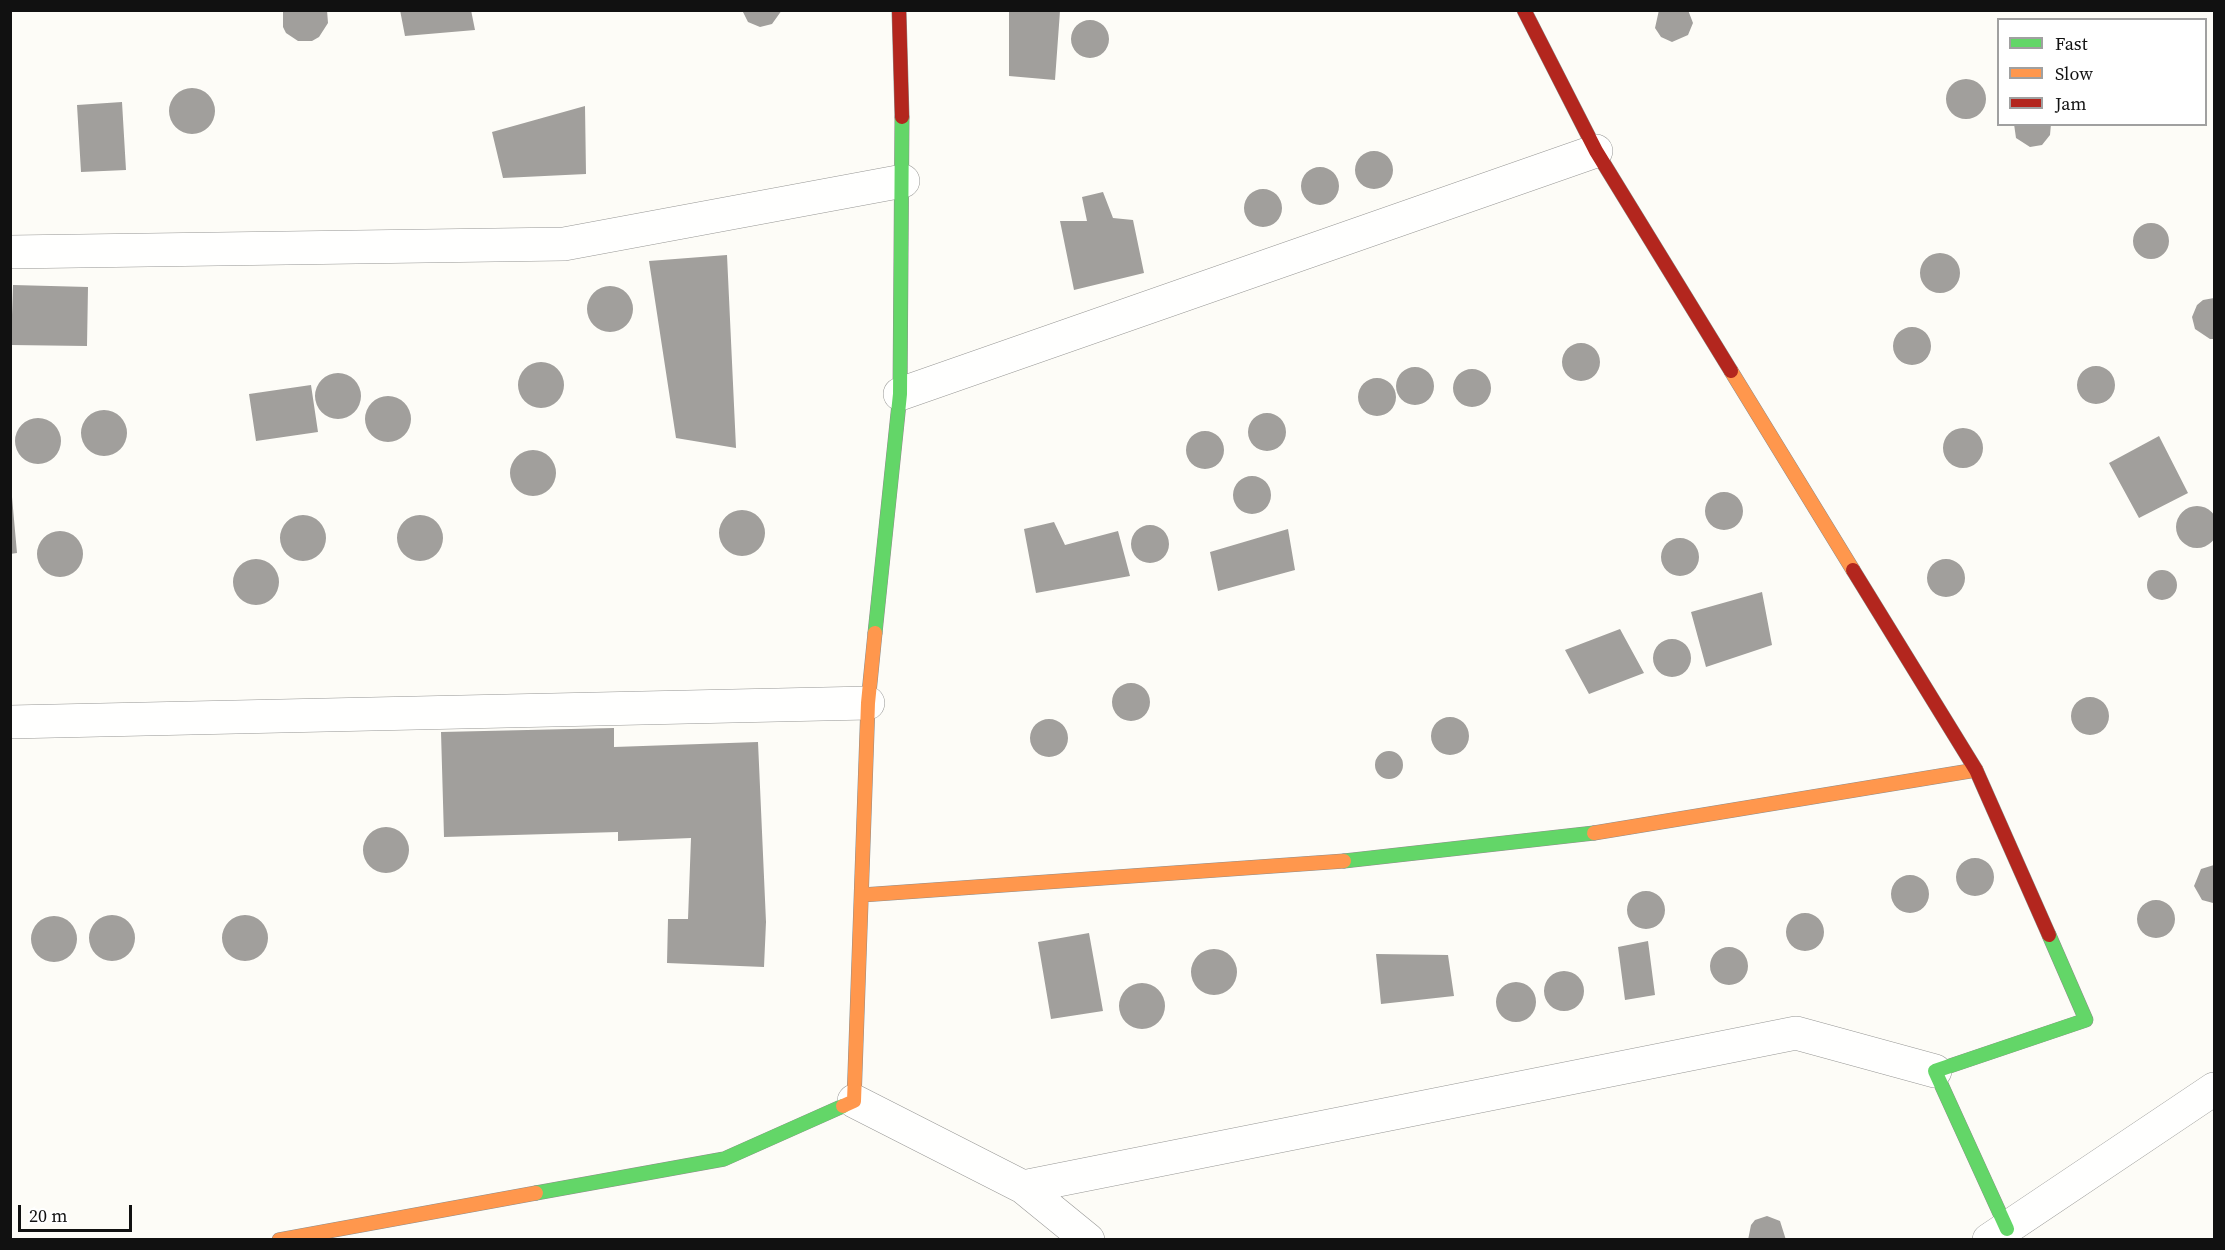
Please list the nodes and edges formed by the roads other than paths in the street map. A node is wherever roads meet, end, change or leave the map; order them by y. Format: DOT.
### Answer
graph roads {
  1 [pos="899,10"];
  2 [pos="1524,10"];
  3 [pos="1596,151"];
  4 [pos="903,181"];
  5 [pos="10,252"];
  6 [pos="900,394"];
  7 [pos="868,703"];
  8 [pos="10,722"];
  9 [pos="1976,770"];
  10 [pos="862,895"];
  11 [pos="1935,1071"];
  12 [pos="2214,1089"];
  13 [pos="854,1101"];
  14 [pos="1023,1187"];
  15 [pos="1998,1234"];
  16 [pos="279,1239"];
  17 [pos="1088,1239"];
  1 -- 4 [label="street"];
  2 -- 3 [label="street"];
  3 -- 6 [label="street"];
  3 -- 9 [label="street"];
  4 -- 5 [label="street"];
  4 -- 6 [label="street"];
  6 -- 7 [label="street"];
  7 -- 8 [label="street"];
  7 -- 10 [label="street"];
  9 -- 10 [label="street"];
  9 -- 11 [label="street"];
  10 -- 13 [label="street"];
  11 -- 14 [label="street"];
  11 -- 15 [label="street"];
  12 -- 15 [label="street"];
  13 -- 14 [label="street"];
  13 -- 16 [label="street"];
  14 -- 17 [label="street"];
}
